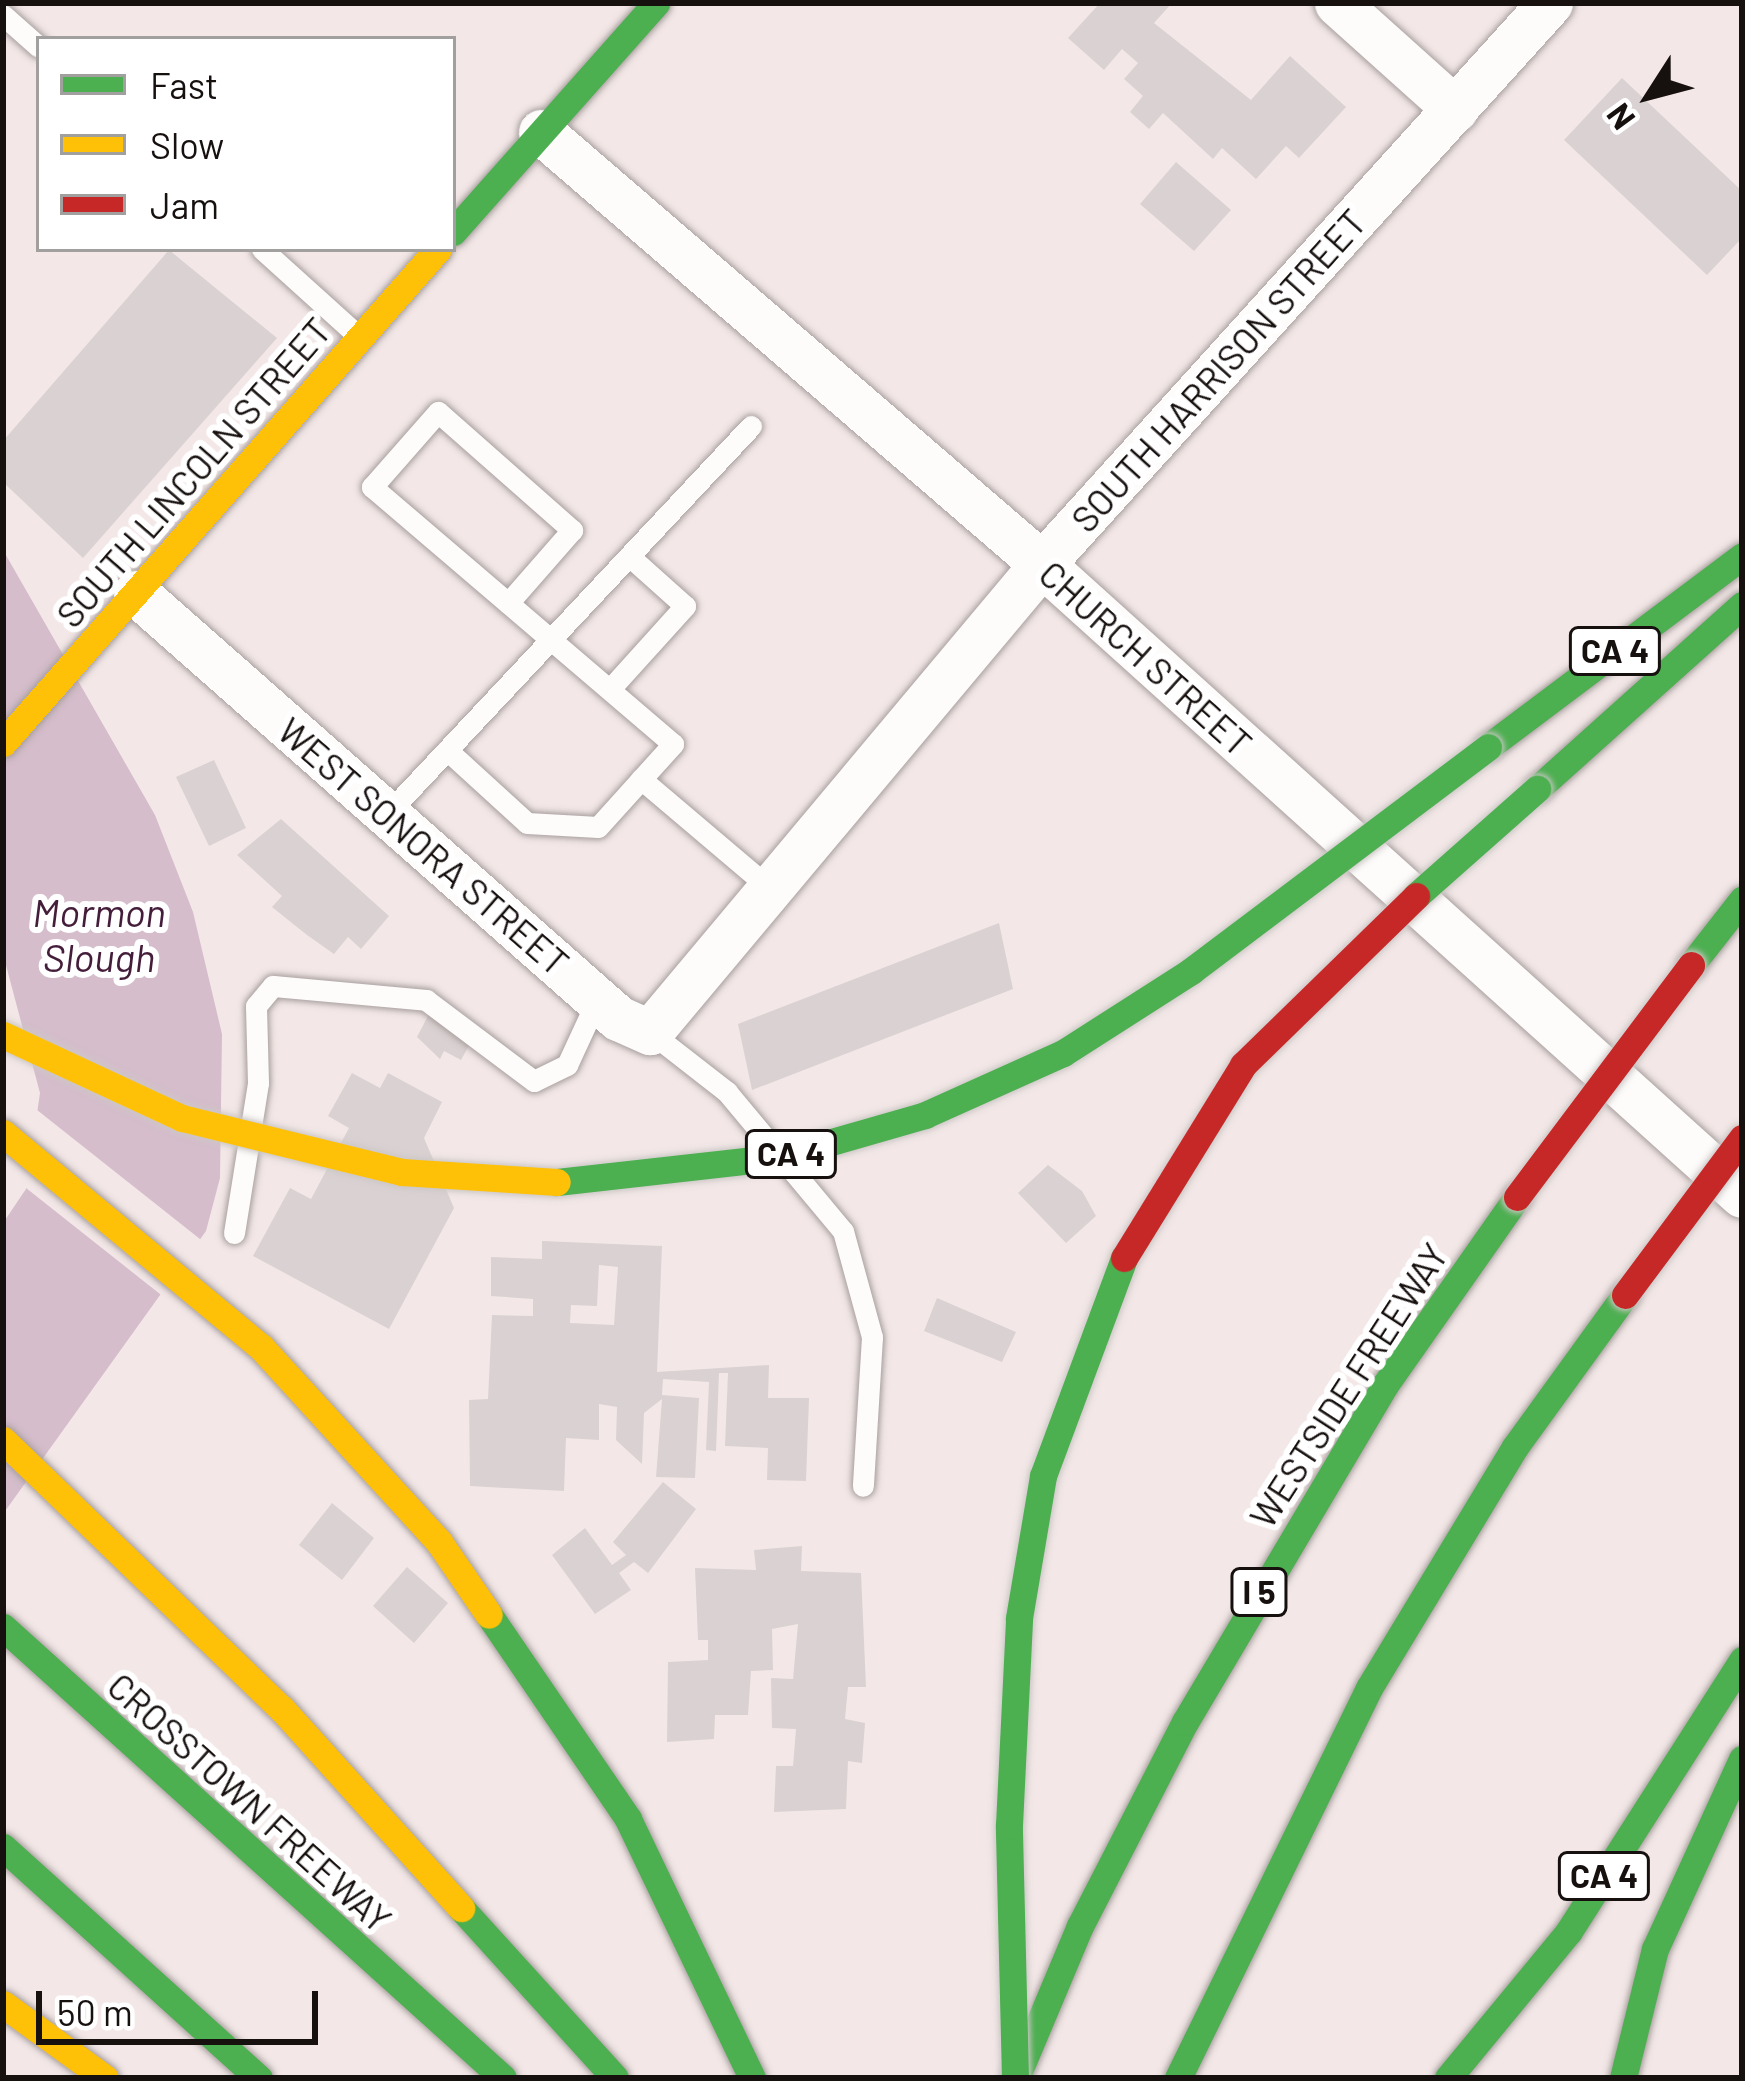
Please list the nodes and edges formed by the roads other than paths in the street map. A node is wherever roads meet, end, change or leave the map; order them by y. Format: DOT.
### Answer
graph roads {
  1 [pos="656,3"];
  2 [pos="1337,3"];
  3 [pos="1550,3"];
  4 [pos="3,15"];
  5 [pos="36,44"];
  6 [pos="1455,109"];
  7 [pos="541,131"];
  8 [pos="456,229"];
  9 [pos="265,252"];
  10 [pos="435,252"];
  11 [pos="360,338"];
  12 [pos="751,426"];
  13 [pos="629,556"];
  14 [pos="1742,556"];
  15 [pos="1042,564"];
  16 [pos="136,592"];
  17 [pos="508,603"];
  18 [pos="1742,605"];
  19 [pos="550,640"];
  20 [pos="610,689"];
  21 [pos="3,743"];
  22 [pos="447,751"];
  23 [pos="641,779"];
  24 [pos="387,814"];
  25 [pos="772,890"];
  26 [pos="1742,900"];
  27 [pos="597,1000"];
  28 [pos="650,1032"];
  29 [pos="3,1035"];
  30 [pos="3,1133"];
  31 [pos="1742,1138"];
  32 [pos="1742,1196"];
  33 [pos="234,1233"];
  34 [pos="3,1440"];
  35 [pos="863,1486"];
  36 [pos="3,1627"];
  37 [pos="1742,1660"];
  38 [pos="1742,1759"];
  39 [pos="3,1847"];
  40 [pos="3,2004"];
  41 [pos="105,2078"];
  42 [pos="260,2078"];
  43 [pos="503,2078"];
  44 [pos="616,2078"];
  45 [pos="752,2078"];
  46 [pos="1015,2078"];
  47 [pos="1178,2078"];
  48 [pos="1448,2078"];
  49 [pos="1622,2078"];
  1 -- 7 [label="main road"];
  2 -- 6 [label="street"];
  3 -- 6 [label="street, SOUTH HARRISON STREET"];
  4 -- 5 [label="lane"];
  6 -- 15 [label="street, SOUTH HARRISON STREET"];
  7 -- 8 [label="main road"];
  7 -- 15 [label="street, CHURCH STREET"];
  9 -- 11 [label="lane"];
  10 -- 11 [label="main road, SOUTH LINCOLN STREET"];
  11 -- 16 [label="main road, SOUTH LINCOLN STREET"];
  12 -- 13 [label="lane"];
  13 -- 19 [label="lane"];
  13 -- 20 [label="lane"];
  14 -- 29 [label="main road, CA 4, bridge"];
  15 -- 25 [label="street, SOUTH HARRISON STREET"];
  15 -- 32 [label="street, CHURCH STREET"];
  16 -- 21 [label="main road, SOUTH LINCOLN STREET"];
  16 -- 24 [label="street, WEST SONORA STREET"];
  17 -- 17 [label="lane"];
  17 -- 19 [label="lane"];
  18 -- 46 [label="main road, bridge"];
  19 -- 20 [label="lane"];
  19 -- 22 [label="lane"];
  20 -- 23 [label="lane"];
  22 -- 23 [label="lane"];
  22 -- 24 [label="lane"];
  23 -- 25 [label="lane"];
  24 -- 27 [label="street, WEST SONORA STREET"];
  25 -- 28 [label="street, SOUTH HARRISON STREET"];
  26 -- 46 [label="main road, WESTSIDE FREEWAY / I 5, bridge"];
  27 -- 28 [label="street, WEST SONORA STREET"];
  27 -- 33 [label="lane"];
  28 -- 35 [label="lane"];
  30 -- 45 [label="main road"];
  31 -- 47 [label="main road, bridge"];
  34 -- 44 [label="main road"];
  36 -- 43 [label="main road, CROSSTOWN FREEWAY"];
  37 -- 48 [label="main road, CA 4"];
  38 -- 49 [label="main road"];
  39 -- 42 [label="main road"];
  40 -- 41 [label="main road"];
}
